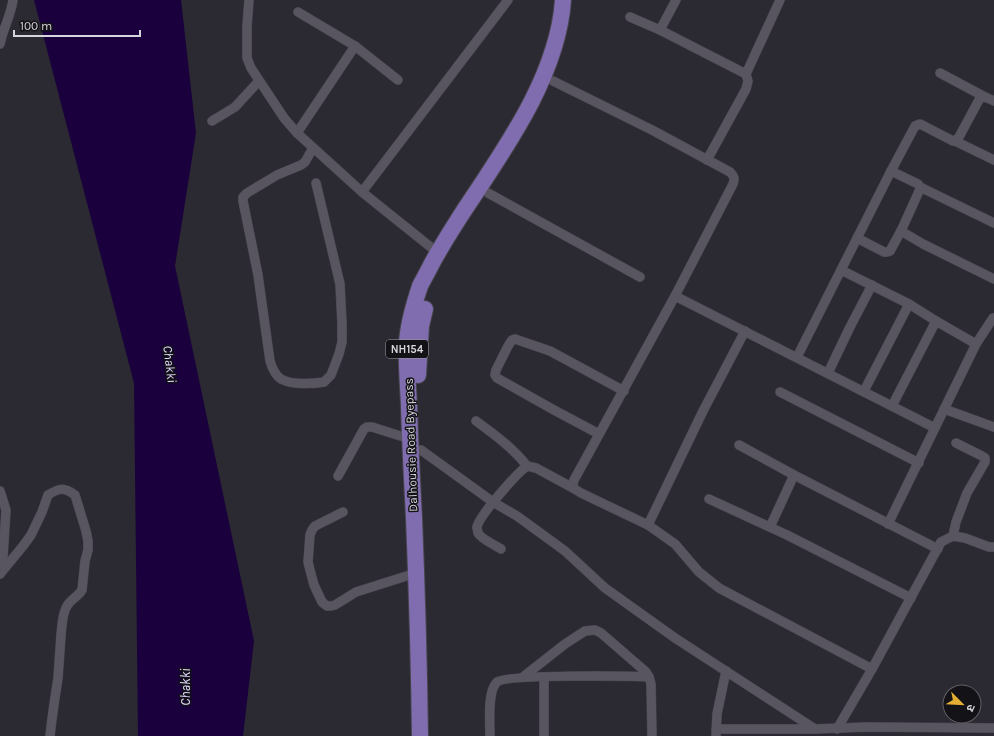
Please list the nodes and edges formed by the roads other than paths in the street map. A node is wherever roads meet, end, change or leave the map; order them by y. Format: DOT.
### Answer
graph roads {
  1 [pos="13,0"];
  2 [pos="249,0"];
  3 [pos="508,0"];
  4 [pos="676,0"];
  5 [pos="780,0"];
  6 [pos="563,2"];
  7 [pos="298,12"];
  8 [pos="630,17"];
  9 [pos="660,30"];
  10 [pos="1,39"];
  11 [pos="355,46"];
  12 [pos="940,73"];
  13 [pos="746,74"];
  14 [pos="398,80"];
  15 [pos="259,81"];
  16 [pos="552,81"];
  17 [pos="990,99"];
  18 [pos="212,121"];
  19 [pos="297,133"];
  20 [pos="955,141"];
  21 [pos="313,148"];
  22 [pos="707,160"];
  23 [pos="994,160"];
  24 [pos="891,171"];
  25 [pos="316,183"];
  26 [pos="920,187"];
  27 [pos="362,192"];
  28 [pos="488,193"];
  29 [pos="994,223"];
  30 [pos="900,231"];
  31 [pos="858,238"];
  32 [pos="438,253"];
  33 [pos="841,270"];
  34 [pos="640,277"];
  35 [pos="994,278"];
  36 [pos="872,286"];
  37 [pos="675,296"];
  38 [pos="909,304"];
  39 [pos="994,318"];
  40 [pos="936,321"];
  41 [pos="745,331"];
  42 [pos="976,344"];
  43 [pos="797,357"];
  44 [pos="828,373"];
  45 [pos="624,391"];
  46 [pos="864,391"];
  47 [pos="780,392"];
  48 [pos="892,406"];
  49 [pos="944,409"];
  50 [pos="476,421"];
  51 [pos="994,426"];
  52 [pos="935,428"];
  53 [pos="599,434"];
  54 [pos="956,443"];
  55 [pos="415,444"];
  56 [pos="739,445"];
  57 [pos="919,463"];
  58 [pos="527,466"];
  59 [pos="794,475"];
  60 [pos="338,476"];
  61 [pos="573,488"];
  62 [pos="0,491"];
  63 [pos="709,499"];
  64 [pos="493,502"];
  65 [pos="343,512"];
  66 [pos="888,524"];
  67 [pos="648,525"];
  68 [pos="770,527"];
  69 [pos="953,536"];
  70 [pos="994,547"];
  71 [pos="501,549"];
  72 [pos="938,549"];
  73 [pos="416,573"];
  74 [pos="0,574"];
  75 [pos="911,598"];
  76 [pos="872,669"];
  77 [pos="726,671"];
  78 [pos="523,677"];
  79 [pos="544,677"];
  80 [pos="649,677"];
  81 [pos="994,728"];
  82 [pos="815,729"];
  83 [pos="837,729"];
  84 [pos="867,732"];
  85 [pos="716,733"];
  86 [pos="50,736"];
  87 [pos="420,736"];
  88 [pos="431,736"];
  89 [pos="490,736"];
  90 [pos="544,736"];
  91 [pos="652,736"];
  1 -- 10 [label="street"];
  2 -- 15 [label="street"];
  3 -- 27 [label="street"];
  4 -- 9 [label="street"];
  5 -- 13 [label="street"];
  6 -- 16 [label="highway, NH154"];
  6 -- 32 [label="highway, Dalhousie Road Byepass / NH154"];
  7 -- 11 [label="street"];
  8 -- 9 [label="street"];
  9 -- 13 [label="street"];
  11 -- 14 [label="street"];
  11 -- 19 [label="street"];
  12 -- 17 [label="street"];
  13 -- 22 [label="street"];
  15 -- 18 [label="street"];
  15 -- 19 [label="street"];
  16 -- 22 [label="street"];
  16 -- 28 [label="highway, NH154"];
  17 -- 20 [label="street"];
  19 -- 21 [label="street"];
  20 -- 23 [label="street"];
  20 -- 24 [label="street"];
  21 -- 25 [label="street"];
  21 -- 27 [label="street"];
  22 -- 37 [label="street"];
  24 -- 26 [label="street"];
  24 -- 31 [label="street"];
  26 -- 29 [label="street"];
  26 -- 30 [label="street"];
  27 -- 32 [label="street"];
  28 -- 34 [label="street"];
  28 -- 55 [label="highway, NH154"];
  30 -- 31 [label="street"];
  30 -- 35 [label="street"];
  31 -- 33 [label="street"];
  32 -- 55 [label="highway, Dalhousie Road Byepass / NH154"];
  33 -- 36 [label="street"];
  33 -- 43 [label="street"];
  36 -- 38 [label="street"];
  36 -- 44 [label="street"];
  37 -- 41 [label="street"];
  37 -- 45 [label="street"];
  38 -- 40 [label="street"];
  38 -- 46 [label="street"];
  39 -- 42 [label="street"];
  40 -- 42 [label="street"];
  40 -- 48 [label="street"];
  41 -- 43 [label="street"];
  41 -- 67 [label="street"];
  42 -- 49 [label="street"];
  43 -- 44 [label="street"];
  44 -- 46 [label="street"];
  45 -- 53 [label="street"];
  45 -- 53 [label="street"];
  46 -- 48 [label="street"];
  47 -- 57 [label="street"];
  48 -- 52 [label="street"];
  49 -- 51 [label="street"];
  49 -- 52 [label="street"];
  50 -- 58 [label="street"];
  52 -- 57 [label="street"];
  53 -- 61 [label="street"];
  54 -- 69 [label="street"];
  55 -- 60 [label="street"];
  55 -- 64 [label="street"];
  55 -- 73 [label="highway, Dalhousie Road Byepass / NH154"];
  55 -- 88 [label="highway, NH154"];
  56 -- 59 [label="street"];
  57 -- 66 [label="street"];
  58 -- 61 [label="street"];
  58 -- 64 [label="street"];
  59 -- 66 [label="street"];
  59 -- 68 [label="street"];
  61 -- 67 [label="street"];
  62 -- 74 [label="street"];
  63 -- 68 [label="street"];
  64 -- 71 [label="street"];
  64 -- 77 [label="street"];
  65 -- 73 [label="street"];
  66 -- 72 [label="street"];
  67 -- 76 [label="street"];
  68 -- 75 [label="street"];
  69 -- 70 [label="street"];
  69 -- 72 [label="street"];
  72 -- 75 [label="street"];
  73 -- 87 [label="highway, Dalhousie Road Byepass / NH154"];
  74 -- 86 [label="street"];
  75 -- 76 [label="street"];
  76 -- 83 [label="street"];
  77 -- 82 [label="street"];
  77 -- 85 [label="street"];
  78 -- 79 [label="street"];
  78 -- 80 [label="street"];
  78 -- 89 [label="street"];
  79 -- 80 [label="street"];
  79 -- 90 [label="street"];
  80 -- 91 [label="street"];
  81 -- 84 [label="street"];
  82 -- 83 [label="street"];
  82 -- 85 [label="street"];
  83 -- 84 [label="street"];
}
